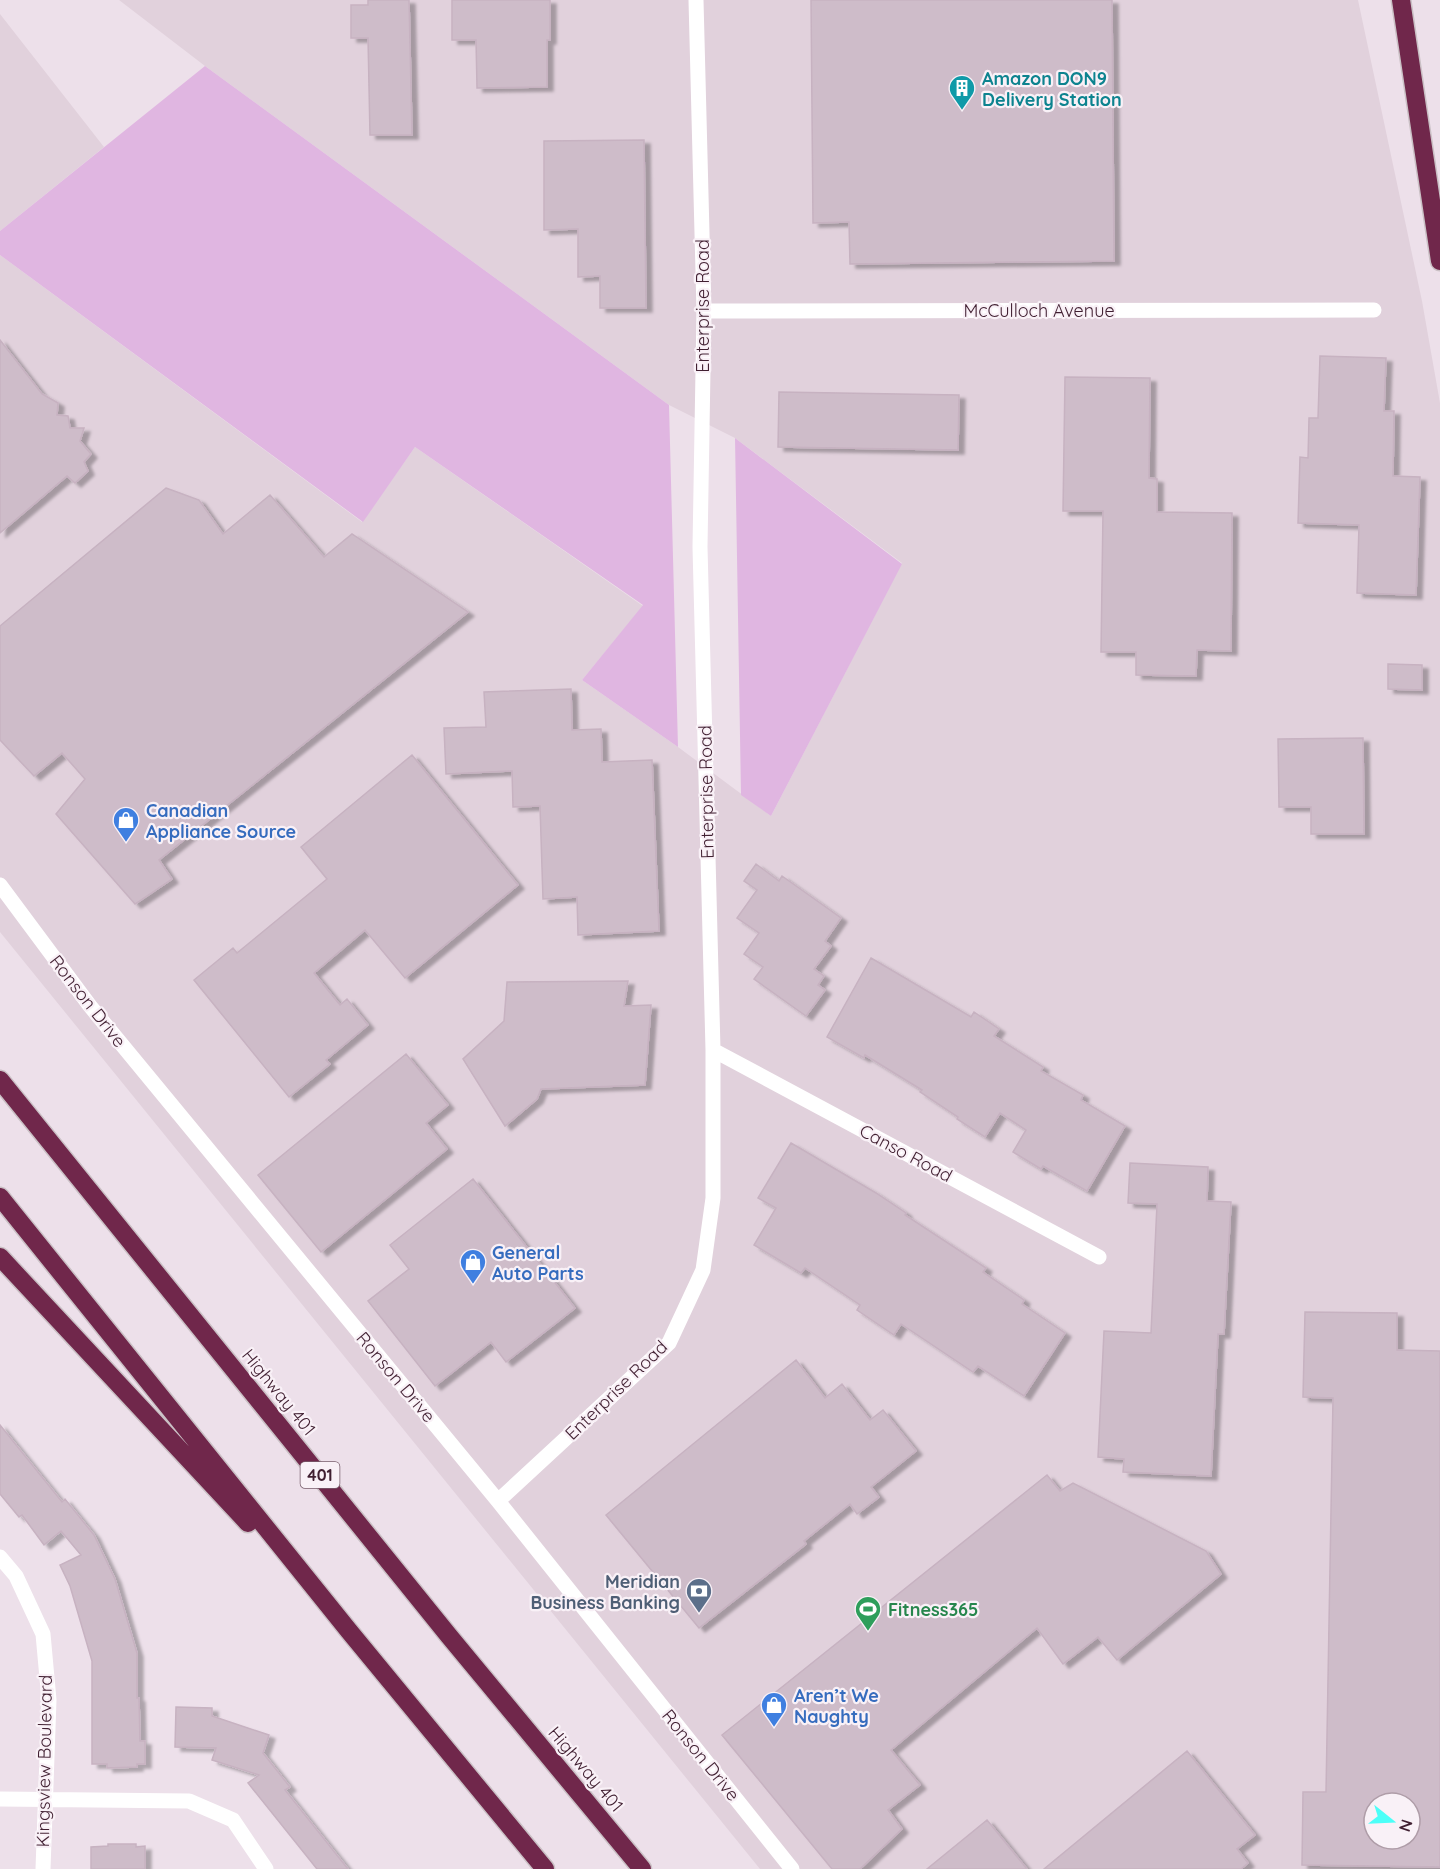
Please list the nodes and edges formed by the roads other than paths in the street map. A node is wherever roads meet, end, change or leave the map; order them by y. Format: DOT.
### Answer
graph roads {
  1 [pos="696,0"];
  2 [pos="1401,0"];
  3 [pos="1440,261"];
  4 [pos="1374,310"];
  5 [pos="704,311"];
  6 [pos="0,885"];
  7 [pos="713,1050"];
  8 [pos="0,1080"];
  9 [pos="0,1197"];
  10 [pos="0,1257"];
  11 [pos="1099,1257"];
  12 [pos="498,1501"];
  13 [pos="0,1557"];
  14 [pos="349,1631"];
  15 [pos="45,1798"];
  16 [pos="0,1799"];
  17 [pos="43,1869"];
  18 [pos="266,1869"];
  19 [pos="545,1869"];
  20 [pos="642,1869"];
  21 [pos="792,1869"];
  1 -- 5 [label="street, Enterprise Road"];
  2 -- 3 [label="highway"];
  4 -- 5 [label="street, McCulloch Avenue"];
  5 -- 7 [label="street, Enterprise Road"];
  6 -- 12 [label="street, Ronson Drive"];
  7 -- 11 [label="street, Canso Road"];
  7 -- 12 [label="street, Enterprise Road"];
  8 -- 20 [label="highway, Highway 401 / 401"];
  9 -- 14 [label="highway"];
  10 -- 14 [label="highway"];
  12 -- 21 [label="street, Ronson Drive"];
  13 -- 15 [label="street, Kingsview Boulevard"];
  14 -- 19 [label="highway"];
  15 -- 16 [label="street"];
  15 -- 17 [label="street, Kingsview Boulevard"];
  15 -- 18 [label="street"];
}
